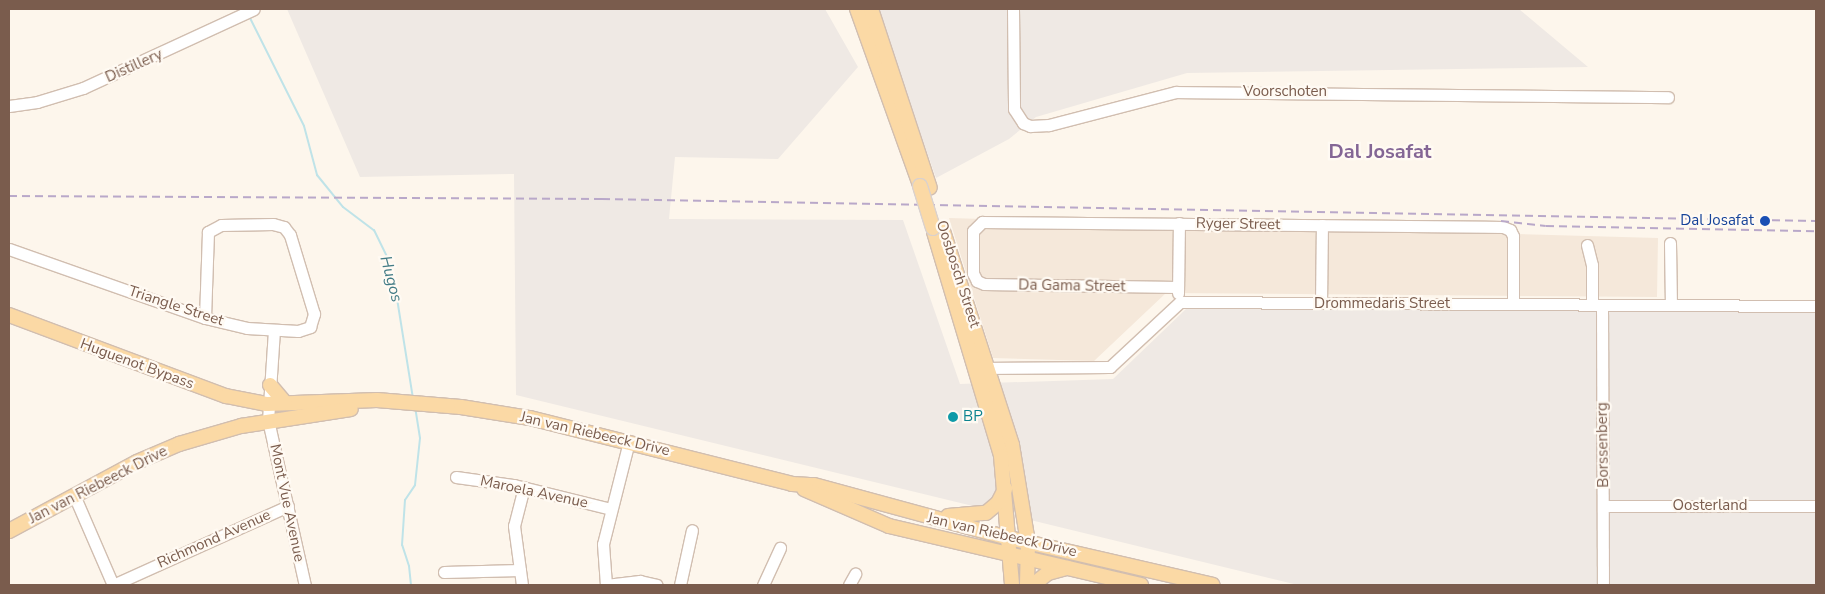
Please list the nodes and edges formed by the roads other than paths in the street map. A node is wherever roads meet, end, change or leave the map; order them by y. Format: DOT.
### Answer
graph roads {
  1 [pos="857,9"];
  2 [pos="871,9"];
  3 [pos="1013,9"];
  4 [pos="250,11"];
  5 [pos="1668,98"];
  6 [pos="9,106"];
  7 [pos="925,187"];
  8 [pos="1180,223"];
  9 [pos="1322,225"];
  10 [pos="938,228"];
  11 [pos="1670,243"];
  12 [pos="1588,245"];
  13 [pos="9,249"];
  14 [pos="973,272"];
  15 [pos="1177,287"];
  16 [pos="1180,302"];
  17 [pos="1321,303"];
  18 [pos="1513,304"];
  19 [pos="1597,304"];
  20 [pos="1671,305"];
  21 [pos="1816,305"];
  22 [pos="9,315"];
  23 [pos="206,318"];
  24 [pos="274,330"];
  25 [pos="989,368"];
  26 [pos="973,369"];
  27 [pos="270,385"];
  28 [pos="399,402"];
  29 [pos="285,403"];
  30 [pos="267,404"];
  31 [pos="268,420"];
  32 [pos="629,441"];
  33 [pos="456,477"];
  34 [pos="792,484"];
  35 [pos="524,487"];
  36 [pos="1005,489"];
  37 [pos="74,495"];
  38 [pos="288,506"];
  39 [pos="1604,506"];
  40 [pos="1816,506"];
  41 [pos="611,509"];
  42 [pos="897,510"];
  43 [pos="692,530"];
  44 [pos="9,531"];
  45 [pos="1005,537"];
  46 [pos="1028,542"];
  47 [pos="780,548"];
  48 [pos="1007,554"];
  49 [pos="1027,559"];
  50 [pos="1068,568"];
  51 [pos="520,570"];
  52 [pos="444,572"];
  53 [pos="855,574"];
  54 [pos="113,585"];
  55 [pos="305,585"];
  56 [pos="522,585"];
  57 [pos="606,585"];
  58 [pos="657,585"];
  59 [pos="680,585"];
  60 [pos="763,585"];
  61 [pos="849,585"];
  62 [pos="1012,585"];
  63 [pos="1027,585"];
  64 [pos="1033,585"];
  65 [pos="1141,585"];
  66 [pos="1213,585"];
  67 [pos="1603,585"];
  1 -- 7 [label="main road, Oosbosch Street"];
  2 -- 7 [label="main road, Oosbosch Street"];
  3 -- 5 [label="street, Voorschoten"];
  4 -- 6 [label="street, Distillery"];
  7 -- 10 [label="main road, Oosbosch Street"];
  8 -- 9 [label="street, Ryger Street"];
  8 -- 14 [label="street, Ryger Street"];
  8 -- 15 [label="street"];
  9 -- 17 [label="street"];
  9 -- 18 [label="street, Ryger Street"];
  10 -- 25 [label="main road, Oosbosch Street"];
  10 -- 26 [label="main road, Oosbosch Street"];
  11 -- 20 [label="street"];
  12 -- 19 [label="street, Borssenberg"];
  13 -- 23 [label="street, Triangle Street"];
  14 -- 15 [label="street, Da Gama Street"];
  15 -- 16 [label="street"];
  16 -- 17 [label="street, Drommedaris Street"];
  16 -- 25 [label="street"];
  17 -- 18 [label="street, Drommedaris Street"];
  18 -- 19 [label="street, Drommedaris Street"];
  19 -- 20 [label="street, Drommedaris Street"];
  19 -- 39 [label="street, Borssenberg"];
  20 -- 21 [label="street, Drommedaris Street"];
  22 -- 30 [label="main road, Huguenot Bypass"];
  23 -- 24 [label="street, Triangle Street"];
  23 -- 24 [label="street, Triangle Street"];
  24 -- 27 [label="street"];
  25 -- 26 [label="street"];
  25 -- 46 [label="main road, Oosbosch Street"];
  26 -- 36 [label="main road, Oosbosch Street"];
  27 -- 29 [label="main road"];
  27 -- 30 [label="street"];
  28 -- 29 [label="main road, Jan van Riebeeck Drive"];
  28 -- 31 [label="main road, Jan van Riebeeck Drive"];
  28 -- 32 [label="main road, Jan van Riebeeck Drive"];
  29 -- 30 [label="main road, Jan van Riebeeck Drive"];
  30 -- 31 [label="street, Mont Vue Avenue"];
  31 -- 37 [label="main road, Jan van Riebeeck Drive"];
  31 -- 38 [label="street, Mont Vue Avenue"];
  32 -- 34 [label="main road, Jan van Riebeeck Drive"];
  32 -- 41 [label="street"];
  33 -- 35 [label="street, Maroela Avenue"];
  34 -- 42 [label="main road, Jan van Riebeeck Drive"];
  34 -- 48 [label="main road, Jan van Riebeeck Drive"];
  35 -- 41 [label="street, Maroela Avenue"];
  35 -- 51 [label="street"];
  36 -- 42 [label="main road"];
  36 -- 45 [label="main road, Oosbosch Street"];
  37 -- 44 [label="main road, Jan van Riebeeck Drive"];
  37 -- 54 [label="street"];
  38 -- 54 [label="street, Richmond Avenue"];
  38 -- 55 [label="street, Mont Vue Avenue"];
  39 -- 40 [label="street, Oosterland"];
  39 -- 67 [label="street, Borssenberg"];
  41 -- 57 [label="street"];
  42 -- 45 [label="main road, Jan van Riebeeck Drive"];
  43 -- 59 [label="street"];
  45 -- 46 [label="main road, Jan van Riebeeck Drive"];
  45 -- 48 [label="main road, Oosbosch Street"];
  46 -- 49 [label="main road, Oosbosch Street"];
  46 -- 66 [label="main road, Jan van Riebeeck Drive"];
  47 -- 60 [label="street"];
  48 -- 49 [label="main road, Jan van Riebeeck Drive"];
  48 -- 62 [label="main road, Oosbosch Street"];
  49 -- 50 [label="main road, Jan van Riebeeck Drive"];
  49 -- 63 [label="main road, Oosbosch Street"];
  50 -- 64 [label="main road"];
  50 -- 65 [label="main road, Jan van Riebeeck Drive"];
  51 -- 52 [label="street"];
  51 -- 56 [label="street"];
  53 -- 61 [label="street"];
  57 -- 58 [label="street"];
}
